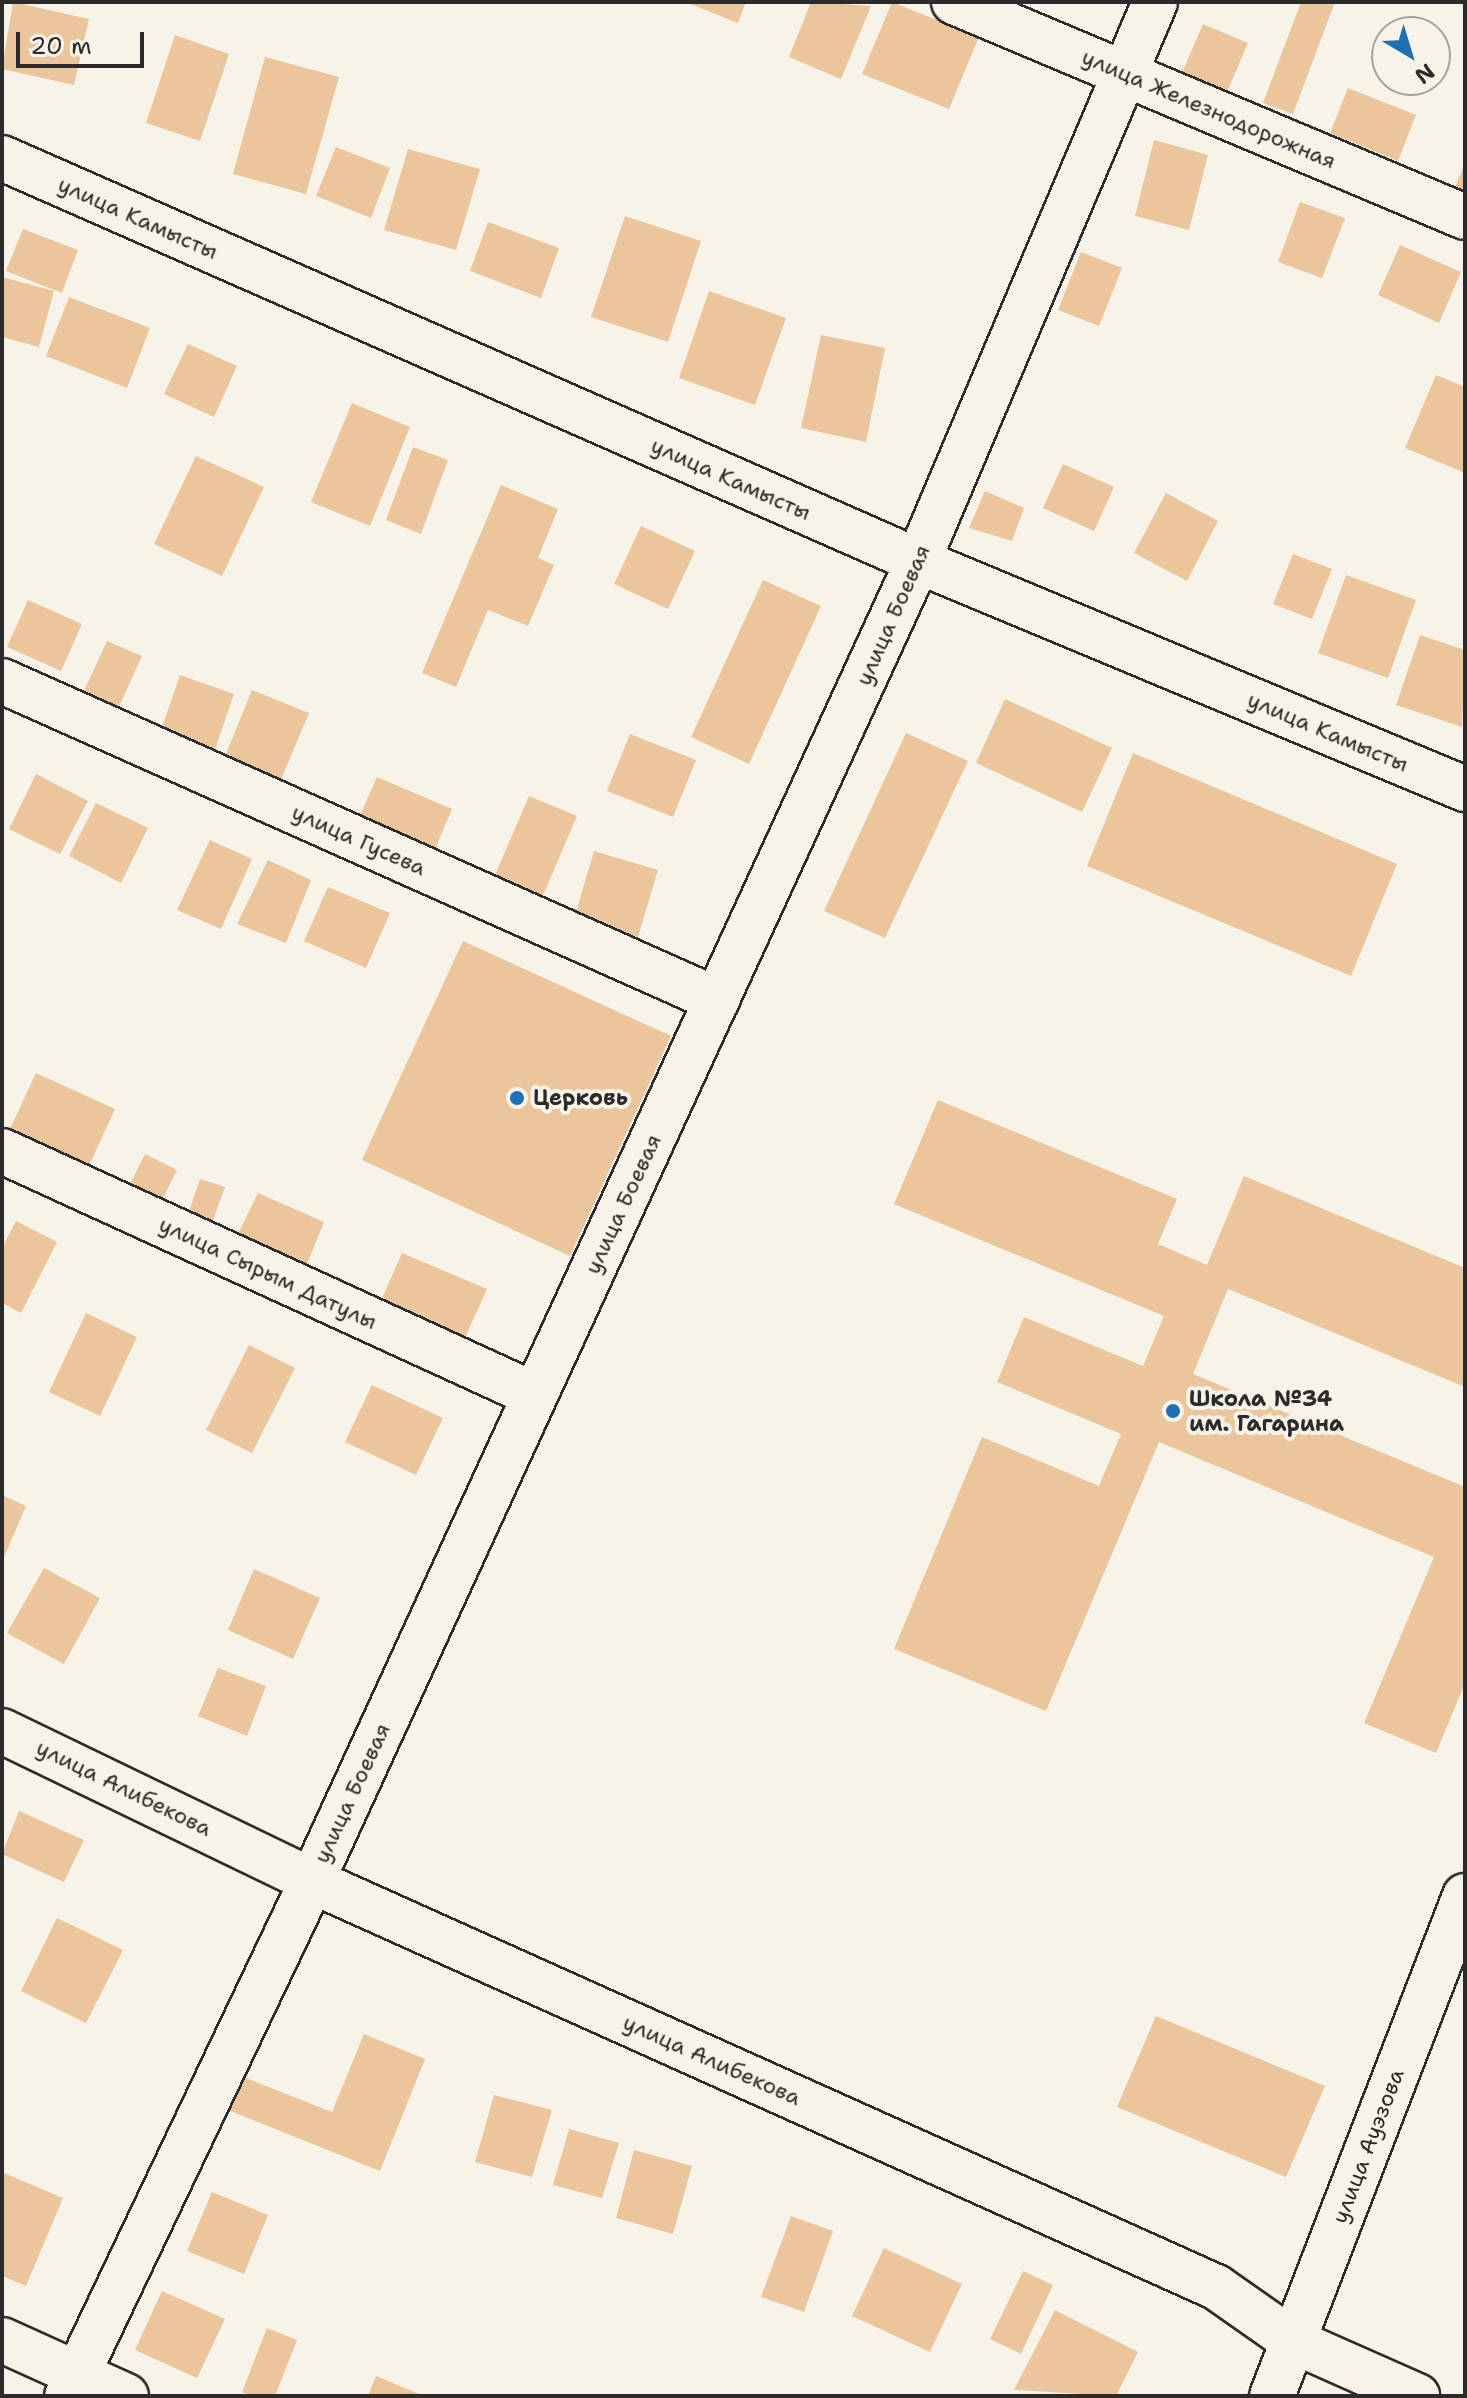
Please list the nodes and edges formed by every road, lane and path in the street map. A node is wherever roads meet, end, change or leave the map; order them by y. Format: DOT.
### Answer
graph roads {
  1 [pos="954,2"];
  2 [pos="1155,2"];
  3 [pos="1125,73"];
  4 [pos="2,158"];
  5 [pos="1465,217"];
  6 [pos="918,561"];
  7 [pos="2,681"];
  8 [pos="1465,789"];
  9 [pos="717,1000"];
  10 [pos="2,1151"];
  11 [pos="535,1395"];
  12 [pos="2,1731"];
  13 [pos="312,1881"];
  14 [pos="1465,1896"];
  15 [pos="2,2340"];
  16 [pos="1293,2341"];
  17 [pos="73,2384"];
  18 [pos="126,2396"];
  19 [pos="1272,2396"];
  20 [pos="1417,2396"];
  1 -- 3 [label="street, улица Железнодорожная"];
  2 -- 3 [label="street, улица Боевая"];
  3 -- 5 [label="street, улица Железнодорожная"];
  3 -- 6 [label="street, улица Боевая"];
  4 -- 6 [label="street, улица Камысты"];
  6 -- 8 [label="street, улица Камысты"];
  6 -- 9 [label="street, улица Боевая"];
  7 -- 9 [label="street, улица Гусева"];
  9 -- 11 [label="street, улица Боевая"];
  10 -- 11 [label="street, улица Сырым Датулы"];
  11 -- 13 [label="street, улица Боевая"];
  12 -- 13 [label="street, улица Алибекова"];
  13 -- 16 [label="street, улица Алибекова"];
  13 -- 17 [label="street, улица Боевая"];
  14 -- 16 [label="street, улица Ауэзова"];
  15 -- 17 [label="street"];
  16 -- 19 [label="street, улица Ауэзова"];
  16 -- 20 [label="street, улица Алибекова"];
  17 -- 18 [label="street"];
}
